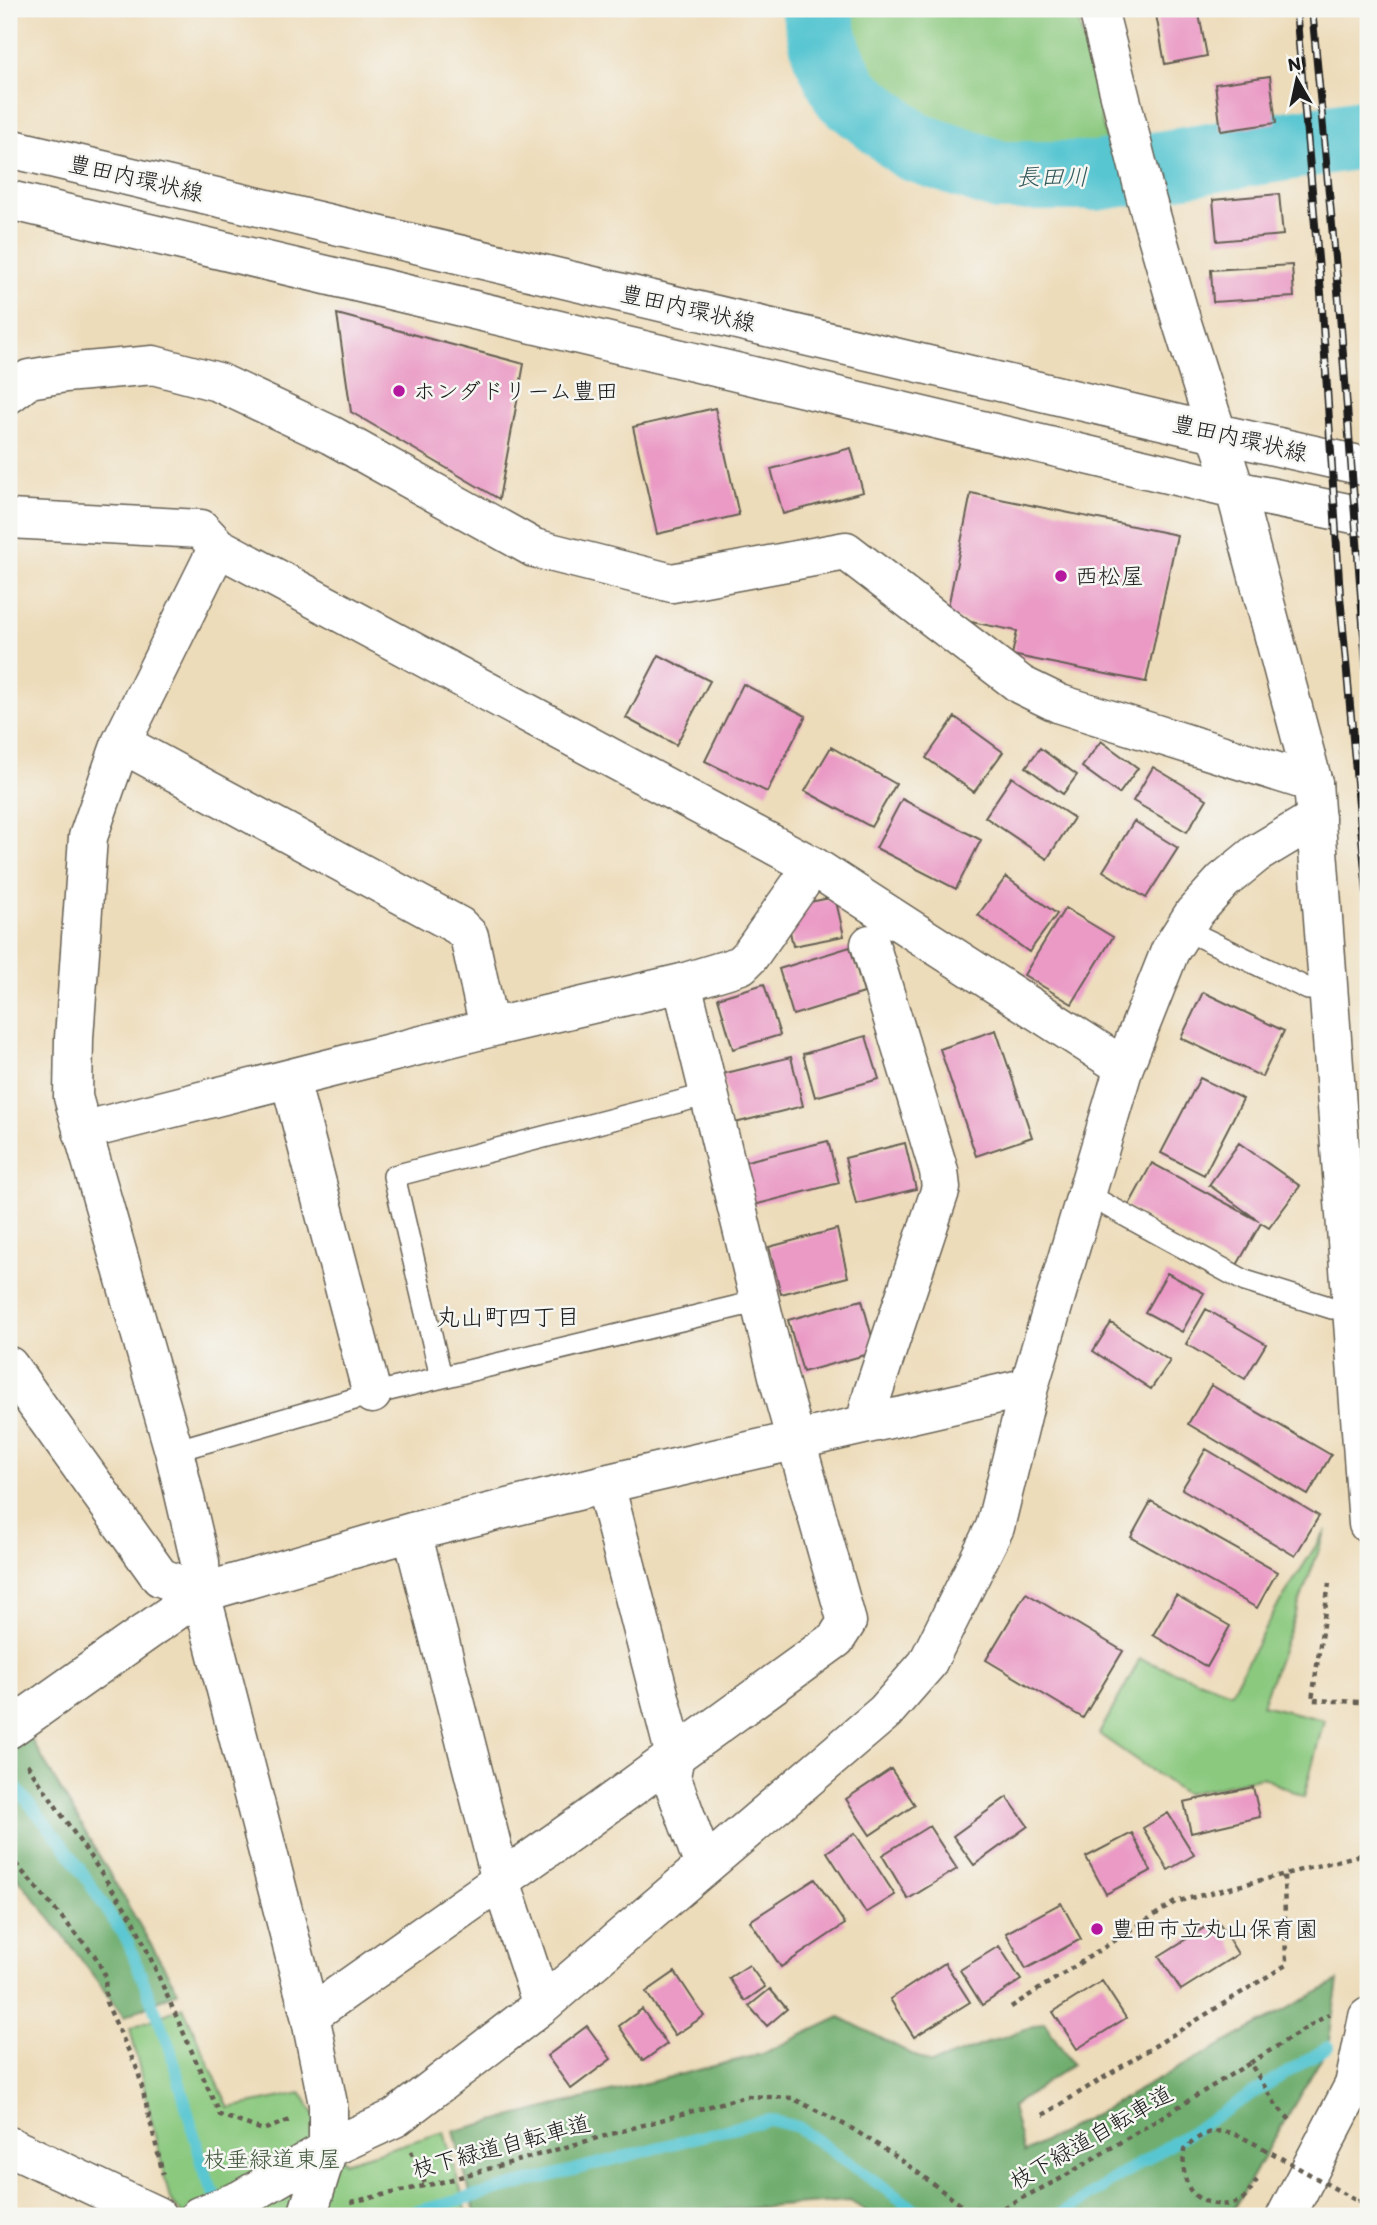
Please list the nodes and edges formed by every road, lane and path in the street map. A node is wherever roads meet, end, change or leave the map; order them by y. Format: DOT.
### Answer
graph roads {
  1 [pos="1098,9"];
  2 [pos="9,148"];
  3 [pos="9,200"];
  4 [pos="9,394"];
  5 [pos="1216,433"];
  6 [pos="1368,467"];
  7 [pos="1235,490"];
  8 [pos="1368,517"];
  9 [pos="9,519"];
  10 [pos="218,547"];
  11 [pos="121,743"];
  12 [pos="1314,801"];
  13 [pos="813,866"];
  14 [pos="1184,929"];
  15 [pos="870,944"];
  16 [pos="682,983"];
  17 [pos="1308,989"];
  18 [pos="489,1028"];
  19 [pos="1124,1067"];
  20 [pos="290,1080"];
  21 [pos="709,1094"];
  22 [pos="82,1131"];
  23 [pos="1086,1194"];
  24 [pos="760,1301"];
  25 [pos="1332,1308"];
  26 [pos="9,1366"];
  27 [pos="441,1377"];
  28 [pos="1029,1387"];
  29 [pos="372,1395"];
  30 [pos="865,1424"];
  31 [pos="796,1439"];
  32 [pos="174,1451"];
  33 [pos="605,1483"];
  34 [pos="1368,1524"];
  35 [pos="412,1532"];
  36 [pos="1329,1583"];
  37 [pos="201,1593"];
  38 [pos="1361,1702"];
  39 [pos="15,1732"];
  40 [pos="675,1756"];
  41 [pos="1368,1853"];
  42 [pos="9,1856"];
  43 [pos="704,1866"];
  44 [pos="1284,1875"];
  45 [pos="501,1881"];
  46 [pos="542,2006"];
  47 [pos="1011,2007"];
  48 [pos="1350,2014"];
  49 [pos="310,2015"];
  50 [pos="1250,2063"];
  51 [pos="328,2104"];
  52 [pos="1043,2115"];
  53 [pos="400,2129"];
  54 [pos="1287,2134"];
  55 [pos="1280,2145"];
  56 [pos="9,2146"];
  57 [pos="328,2150"];
  58 [pos="1273,2156"];
  59 [pos="1259,2177"];
  60 [pos="426,2186"];
  61 [pos="161,2199"];
  62 [pos="346,2200"];
  63 [pos="1368,2202"];
  64 [pos="308,2215"];
  65 [pos="199,2216"];
  66 [pos="1286,2216"];
  1 -- 5 [label="street"];
  2 -- 5 [label="street, 豊田内環状線"];
  3 -- 7 [label="street"];
  4 -- 12 [label="street"];
  5 -- 6 [label="street, 豊田内環状線"];
  5 -- 7 [label="street"];
  7 -- 8 [label="street"];
  7 -- 12 [label="street"];
  9 -- 10 [label="street"];
  10 -- 11 [label="street"];
  10 -- 13 [label="street"];
  11 -- 18 [label="street"];
  11 -- 22 [label="street"];
  12 -- 14 [label="street"];
  12 -- 34 [label="street"];
  13 -- 16 [label="street"];
  13 -- 19 [label="street"];
  14 -- 17 [label="lane"];
  14 -- 19 [label="street"];
  15 -- 30 [label="street"];
  16 -- 18 [label="street"];
  16 -- 21 [label="street"];
  18 -- 20 [label="street"];
  19 -- 23 [label="street"];
  20 -- 22 [label="street"];
  20 -- 29 [label="street"];
  21 -- 24 [label="street"];
  21 -- 27 [label="lane"];
  22 -- 32 [label="street"];
  23 -- 25 [label="lane"];
  23 -- 28 [label="street"];
  24 -- 27 [label="lane"];
  24 -- 31 [label="street"];
  26 -- 37 [label="street"];
  27 -- 29 [label="lane"];
  28 -- 30 [label="street"];
  28 -- 43 [label="street"];
  29 -- 32 [label="lane"];
  30 -- 31 [label="street"];
  31 -- 33 [label="street"];
  31 -- 40 [label="street"];
  32 -- 37 [label="street"];
  33 -- 35 [label="street"];
  33 -- 40 [label="street"];
  35 -- 37 [label="street"];
  35 -- 45 [label="street"];
  36 -- 38 [label="path"];
  37 -- 39 [label="street"];
  37 -- 49 [label="street"];
  39 -- 51 [label="path"];
  40 -- 43 [label="street"];
  40 -- 45 [label="street"];
  41 -- 44 [label="path"];
  42 -- 61 [label="path"];
  43 -- 46 [label="street"];
  44 -- 47 [label="path"];
  44 -- 52 [label="path"];
  45 -- 46 [label="street"];
  45 -- 49 [label="street"];
  46 -- 53 [label="street"];
  48 -- 50 [label="path, 枝下緑道自転車道"];
  48 -- 66 [label="street"];
  49 -- 51 [label="street"];
  50 -- 54 [label="path"];
  50 -- 60 [label="path, 枝下緑道自転車道"];
  51 -- 57 [label="street"];
  53 -- 57 [label="street"];
  53 -- 60 [label="path"];
  55 -- 58 [label="path"];
  56 -- 61 [label="street"];
  57 -- 64 [label="street"];
  57 -- 65 [label="street"];
  59 -- 63 [label="path, bridge"];
  60 -- 62 [label="path, 枝下緑道自転車道"];
}
